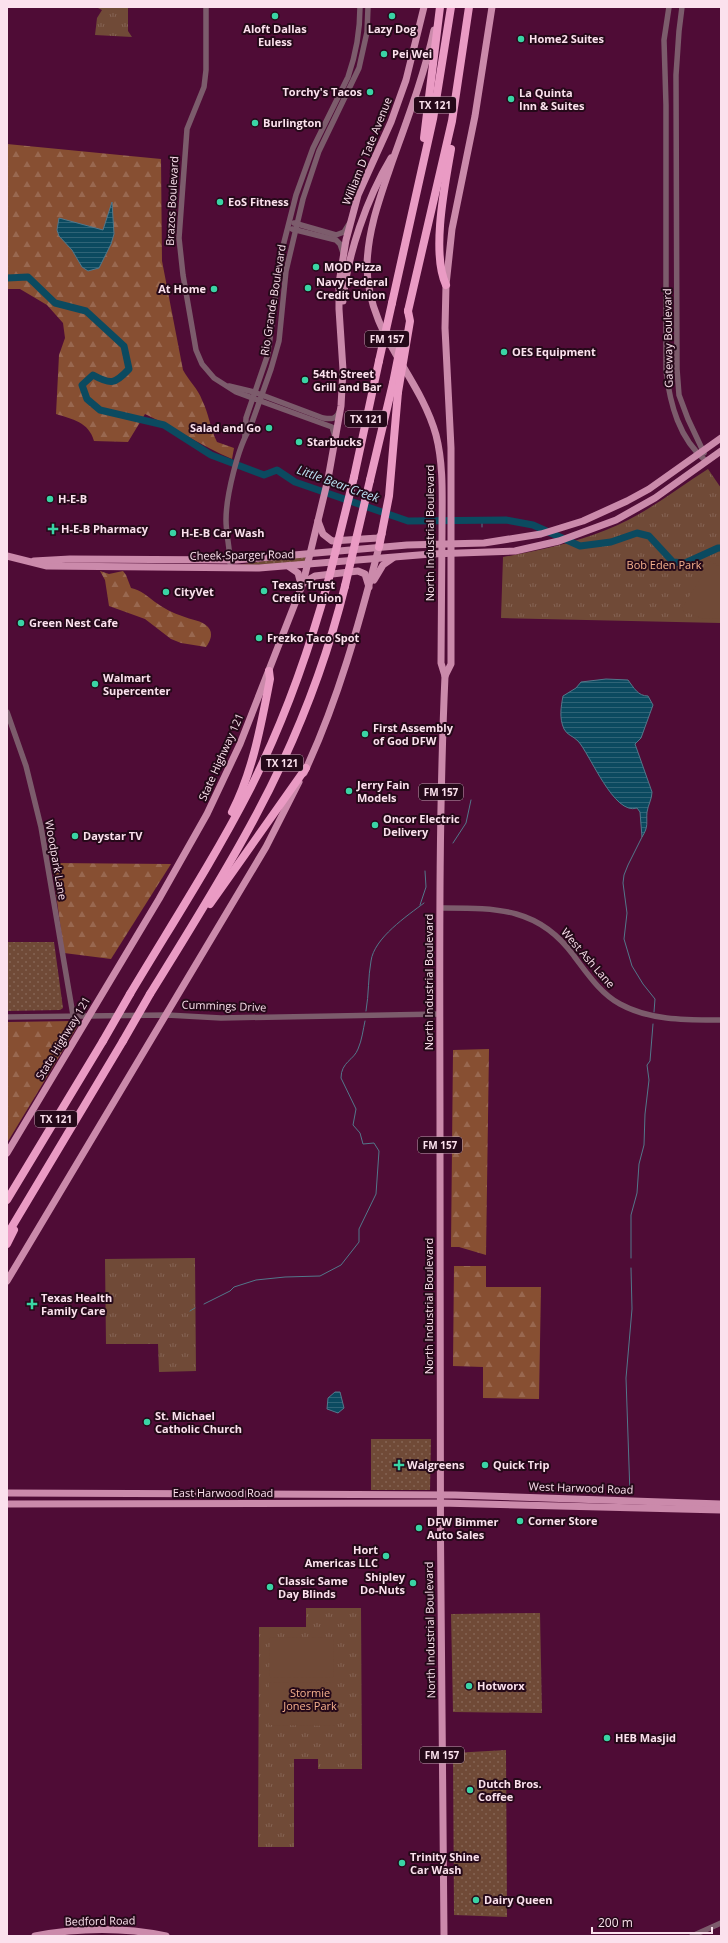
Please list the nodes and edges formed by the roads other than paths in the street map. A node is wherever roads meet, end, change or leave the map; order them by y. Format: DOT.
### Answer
graph roads {
  1 [pos="206,7"];
  2 [pos="360,7"];
  3 [pos="368,7"];
  4 [pos="424,7"];
  5 [pos="439,7"];
  6 [pos="450,7"];
  7 [pos="469,7"];
  8 [pos="492,7"];
  9 [pos="669,7"];
  10 [pos="682,7"];
  11 [pos="339,96"];
  12 [pos="345,100"];
  13 [pos="452,120"];
  14 [pos="399,144"];
  15 [pos="415,202"];
  16 [pos="351,221"];
  17 [pos="296,224"];
  18 [pos="288,225"];
  19 [pos="294,230"];
  20 [pos="666,232"];
  21 [pos="676,232"];
  22 [pos="344,255"];
  23 [pos="446,286"];
  24 [pos="408,312"];
  25 [pos="340,329"];
  26 [pos="226,385"];
  27 [pos="254,392"];
  28 [pos="262,395"];
  29 [pos="252,399"];
  30 [pos="259,402"];
  31 [pos="341,406"];
  32 [pos="297,412"];
  33 [pos="245,436"];
  34 [pos="721,438"];
  35 [pos="336,439"];
  36 [pos="704,449"];
  37 [pos="721,451"];
  38 [pos="697,453"];
  39 [pos="706,461"];
  40 [pos="318,521"];
  41 [pos="383,532"];
  42 [pos="509,540"];
  43 [pos="442,544"];
  44 [pos="451,544"];
  45 [pos="379,547"];
  46 [pos="510,552"];
  47 [pos="310,554"];
  48 [pos="442,554"];
  49 [pos="451,554"];
  50 [pos="7,556"];
  51 [pos="394,557"];
  52 [pos="376,559"];
  53 [pos="230,564"];
  54 [pos="308,565"];
  55 [pos="288,566"];
  56 [pos="302,586"];
  57 [pos="369,589"];
  58 [pos="269,671"];
  59 [pos="445,676"];
  60 [pos="7,712"];
  61 [pos="306,768"];
  62 [pos="182,907"];
  63 [pos="441,908"];
  64 [pos="191,927"];
  65 [pos="440,1014"];
  66 [pos="73,1015"];
  67 [pos="90,1015"];
  68 [pos="167,1015"];
  69 [pos="7,1017"];
  70 [pos="721,1020"];
  71 [pos="7,1153"];
  72 [pos="8,1198"];
  73 [pos="22,1211"];
  74 [pos="7,1235"];
  75 [pos="7,1244"];
  76 [pos="7,1281"];
  77 [pos="7,1493"];
  78 [pos="80,1493"];
  79 [pos="117,1493"];
  80 [pos="163,1493"];
  81 [pos="256,1494"];
  82 [pos="440,1499"];
  83 [pos="509,1500"];
  84 [pos="7,1504"];
  85 [pos="80,1504"];
  86 [pos="117,1504"];
  87 [pos="163,1504"];
  88 [pos="256,1504"];
  89 [pos="721,1504"];
  90 [pos="721,1510"];
  91 [pos="721,1923"];
  92 [pos="36,1936"];
  93 [pos="166,1936"];
  94 [pos="444,1936"];
  95 [pos="692,1936"];
  1 -- 26 [label="street, Brazos Boulevard"];
  2 -- 11 [label="street, Rio Grande Boulevard"];
  3 -- 12 [label="street, Rio Grande Boulevard"];
  4 -- 16 [label="main road, William D Tate Avenue"];
  5 -- 14 [label="main road, FM 157"];
  5 -- 15 [label="highway"];
  6 -- 15 [label="highway, TX 121"];
  7 -- 13 [label="highway, TX 121"];
  8 -- 23 [label="main road"];
  9 -- 20 [label="street, Gateway Boulevard"];
  10 -- 21 [label="street, Gateway Boulevard"];
  11 -- 12 [label="street"];
  11 -- 18 [label="street, Rio Grande Boulevard"];
  12 -- 17 [label="street, Rio Grande Boulevard"];
  13 -- 23 [label="highway, FM 157"];
  13 -- 24 [label="highway, TX 121"];
  14 -- 25 [label="main road"];
  14 -- 43 [label="main road, North Industrial Boulevard / FM 157"];
  15 -- 62 [label="highway, TX 121, bridge"];
  16 -- 17 [label="street"];
  16 -- 22 [label="main road, William D Tate Avenue"];
  17 -- 18 [label="street"];
  17 -- 19 [label="street, Rio Grande Boulevard"];
  18 -- 19 [label="street"];
  18 -- 27 [label="street, Rio Grande Boulevard"];
  19 -- 22 [label="street"];
  19 -- 28 [label="street, Rio Grande Boulevard"];
  20 -- 21 [label="street"];
  20 -- 38 [label="street, Gateway Boulevard"];
  21 -- 36 [label="street, Gateway Boulevard"];
  22 -- 25 [label="main road, William D Tate Avenue"];
  23 -- 44 [label="main road, North Industrial Boulevard / FM 157"];
  24 -- 41 [label="highway, bridge"];
  24 -- 64 [label="highway, TX 121, bridge"];
  25 -- 31 [label="main road, State Highway 121"];
  26 -- 27 [label="street, Brazos Boulevard"];
  26 -- 29 [label="street, Brazos Boulevard"];
  27 -- 28 [label="street, Brazos Boulevard"];
  27 -- 29 [label="street, Rio Grande Boulevard"];
  28 -- 30 [label="street, Rio Grande Boulevard"];
  28 -- 32 [label="street, Brazos Boulevard"];
  29 -- 30 [label="street, Brazos Boulevard"];
  29 -- 33 [label="street, Rio Grande Boulevard"];
  30 -- 32 [label="street, Brazos Boulevard"];
  30 -- 33 [label="street, Rio Grande Boulevard"];
  31 -- 32 [label="street, Brazos Boulevard"];
  31 -- 35 [label="main road, State Highway 121"];
  32 -- 35 [label="street, Brazos Boulevard"];
  33 -- 53 [label="street, Rio Grande Boulevard"];
  34 -- 36 [label="main road, Cheek-Sparger Road"];
  35 -- 40 [label="main road, State Highway 121"];
  36 -- 38 [label="main road, Cheek-Sparger Road"];
  36 -- 39 [label="street, Gateway Boulevard"];
  37 -- 39 [label="main road, Cheek-Sparger Road"];
  38 -- 39 [label="street, Gateway Boulevard"];
  38 -- 42 [label="main road, Cheek-Sparger Road"];
  39 -- 46 [label="main road, Cheek-Sparger Road"];
  40 -- 41 [label="main road"];
  40 -- 47 [label="main road, State Highway 121"];
  41 -- 45 [label="highway"];
  42 -- 44 [label="main road, Cheek-Sparger Road"];
  42 -- 46 [label="main road"];
  43 -- 44 [label="main road, Cheek-Sparger Road"];
  43 -- 45 [label="main road, Cheek-Sparger Road"];
  43 -- 48 [label="main road, North Industrial Boulevard / FM 157"];
  44 -- 49 [label="main road, North Industrial Boulevard / FM 157"];
  45 -- 47 [label="main road, Cheek-Sparger Road"];
  45 -- 52 [label="main road"];
  46 -- 49 [label="main road, Cheek-Sparger Road"];
  47 -- 53 [label="main road, Cheek-Sparger Road"];
  47 -- 54 [label="main road, State Highway 121"];
  48 -- 49 [label="main road, Cheek-Sparger Road"];
  48 -- 51 [label="main road, Cheek-Sparger Road"];
  48 -- 59 [label="main road, North Industrial Boulevard / FM 157"];
  49 -- 59 [label="main road, North Industrial Boulevard / FM 157"];
  50 -- 53 [label="main road, Cheek-Sparger Road"];
  51 -- 52 [label="main road, Cheek-Sparger Road"];
  51 -- 57 [label="main road"];
  52 -- 54 [label="main road, Cheek-Sparger Road"];
  52 -- 57 [label="main road"];
  53 -- 55 [label="main road, Cheek-Sparger Road"];
  54 -- 55 [label="main road, Cheek-Sparger Road"];
  54 -- 56 [label="main road, State Highway 121"];
  55 -- 56 [label="main road"];
  56 -- 57 [label="main road"];
  56 -- 58 [label="main road, State Highway 121"];
  57 -- 61 [label="main road"];
  58 -- 62 [label="highway"];
  58 -- 67 [label="main road, State Highway 121"];
  59 -- 63 [label="main road, North Industrial Boulevard / FM 157"];
  60 -- 66 [label="street, Woodpark Lane"];
  61 -- 64 [label="highway"];
  61 -- 68 [label="main road"];
  62 -- 72 [label="highway, TX 121, bridge"];
  63 -- 65 [label="main road, North Industrial Boulevard / FM 157"];
  63 -- 70 [label="street, West Ash Lane"];
  64 -- 73 [label="highway, TX 121, bridge"];
  65 -- 68 [label="street, Cummings Drive"];
  65 -- 82 [label="main road, North Industrial Boulevard / FM 157"];
  66 -- 67 [label="street, Cummings Drive"];
  66 -- 69 [label="street, Cummings Drive"];
  67 -- 68 [label="street, Cummings Drive"];
  67 -- 71 [label="main road, State Highway 121"];
  68 -- 76 [label="main road"];
  73 -- 74 [label="highway, TX 121"];
  73 -- 75 [label="highway"];
  77 -- 78 [label="main road, East Harwood Road"];
  78 -- 79 [label="main road, East Harwood Road"];
  78 -- 85 [label="main road"];
  79 -- 80 [label="main road, East Harwood Road"];
  79 -- 86 [label="main road"];
  80 -- 81 [label="main road, East Harwood Road"];
  80 -- 87 [label="main road"];
  81 -- 82 [label="main road, East Harwood Road"];
  81 -- 88 [label="main road"];
  82 -- 83 [label="main road, West Harwood Road"];
  82 -- 88 [label="main road, East Harwood Road"];
  82 -- 94 [label="main road, North Industrial Boulevard / FM 157"];
  83 -- 89 [label="main road, West Harwood Road"];
  83 -- 90 [label="main road, West Harwood Road"];
  84 -- 85 [label="main road, East Harwood Road"];
  85 -- 86 [label="main road, East Harwood Road"];
  86 -- 87 [label="main road, East Harwood Road"];
  87 -- 88 [label="main road, East Harwood Road"];
  91 -- 95 [label="street"];
  92 -- 93 [label="main road, Bedford Road"];
}
